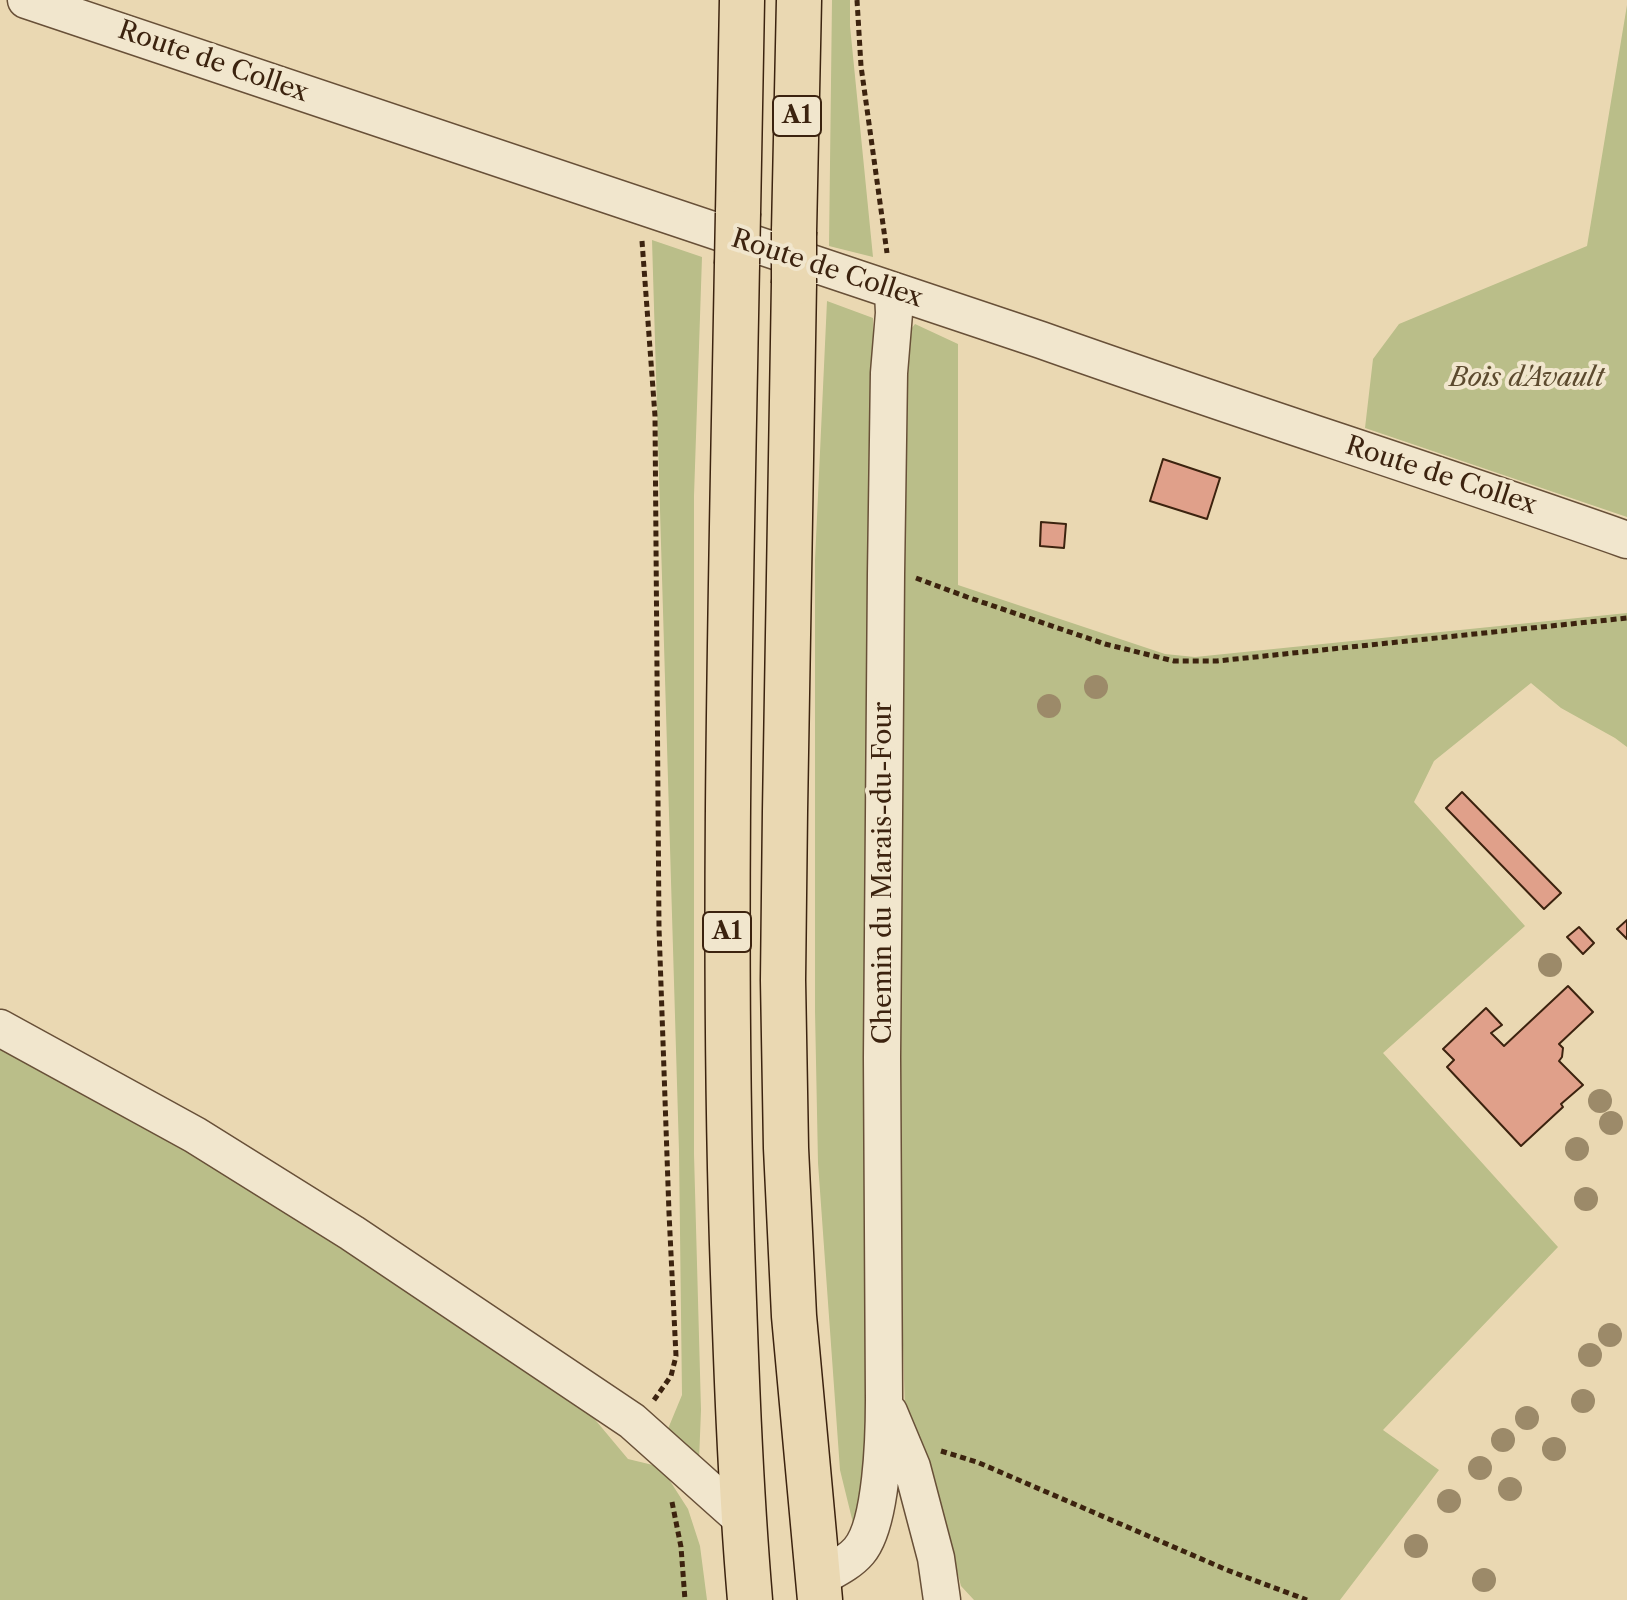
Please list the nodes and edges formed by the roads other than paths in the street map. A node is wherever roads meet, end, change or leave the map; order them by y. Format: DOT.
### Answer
graph roads {
  1 [pos="26,0"];
  2 [pos="742,0"];
  3 [pos="799,0"];
  4 [pos="893,291"];
  5 [pos="1627,540"];
  6 [pos="0,1028"];
  7 [pos="892,1448"];
  8 [pos="744,1521"];
  9 [pos="819,1589"];
  10 [pos="750,1600"];
  11 [pos="942,1600"];
  1 -- 4 [label="street, Route de Collex"];
  2 -- 8 [label="highway, A1, bridge"];
  3 -- 9 [label="highway, A1, bridge"];
  4 -- 5 [label="street, Route de Collex"];
  4 -- 7 [label="street, Chemin du Marais-du-Four"];
  6 -- 8 [label="street"];
  7 -- 9 [label="street"];
  7 -- 11 [label="street"];
  8 -- 10 [label="highway, A1"];
}
